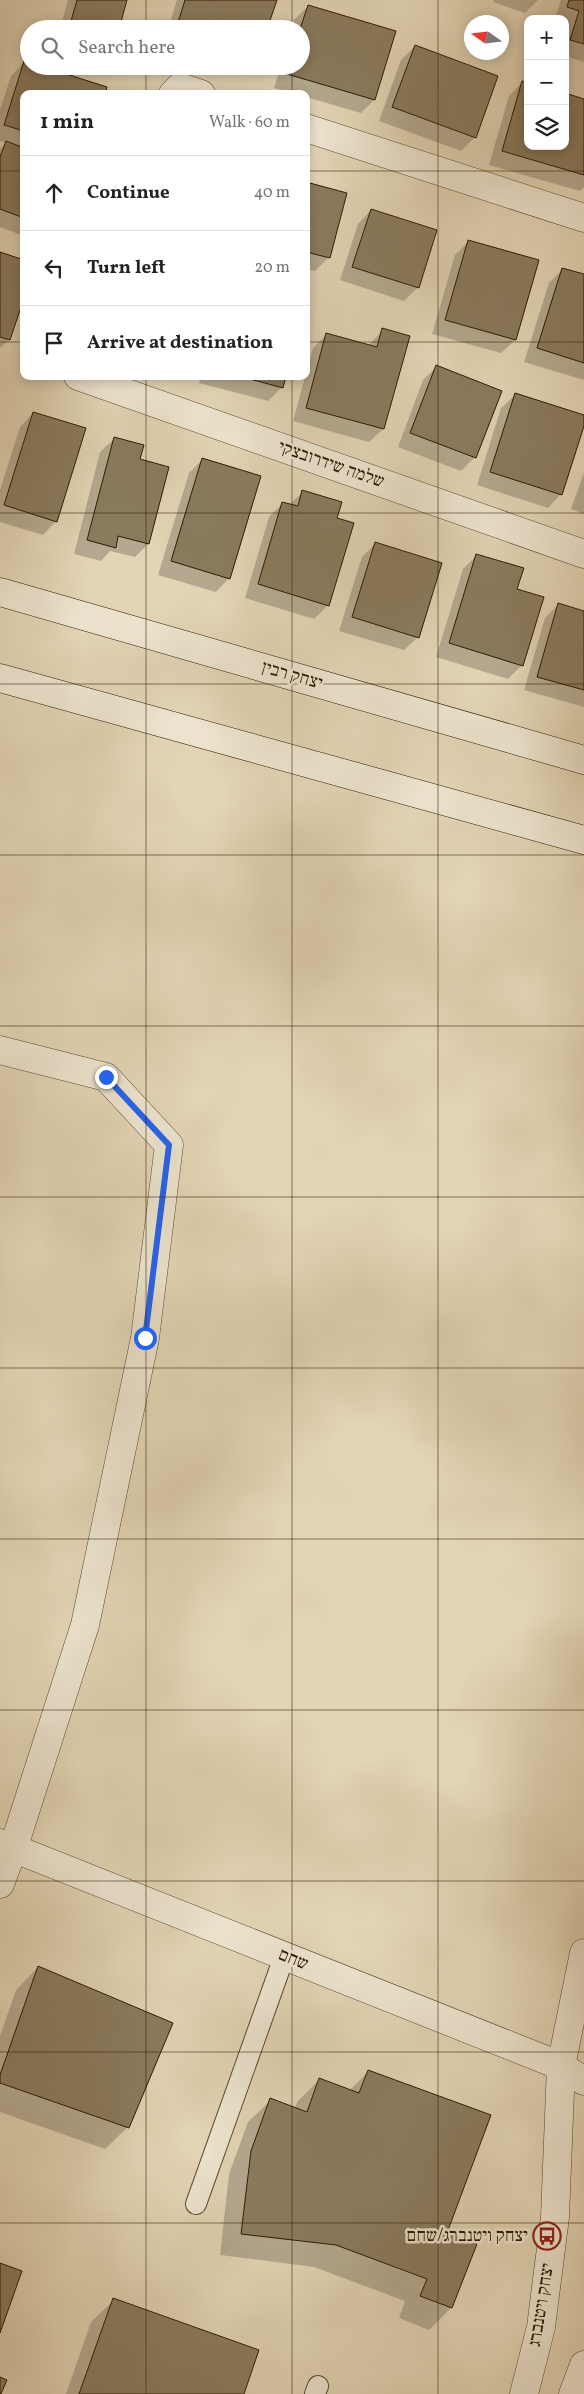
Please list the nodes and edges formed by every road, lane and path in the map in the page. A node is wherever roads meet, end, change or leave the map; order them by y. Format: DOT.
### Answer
graph roads {
  1 [pos="177,90"];
  2 [pos="189,90"];
  3 [pos="310,129"];
  4 [pos="584,218"];
  5 [pos="89,380"];
  6 [pos="584,554"];
  7 [pos="0,592"];
  8 [pos="0,678"];
  9 [pos="584,760"];
  10 [pos="584,840"];
  11 [pos="0,1050"];
  12 [pos="7,1846"];
  13 [pos="0,1884"];
  14 [pos="584,1953"];
  15 [pos="284,1957"];
  16 [pos="561,2066"];
  17 [pos="584,2081"];
  18 [pos="196,2204"];
  19 [pos="584,2365"];
  20 [pos="524,2394"];
  21 [pos="573,2394"];
  1 -- 2 [label="street"];
  3 -- 4 [label="street"];
  5 -- 6 [label="street, שלמה שידרובצקי"];
  7 -- 9 [label="street, יצחק רבין"];
  8 -- 10 [label="street"];
  11 -- 12 [label="street"];
  12 -- 13 [label="street"];
  12 -- 15 [label="street, שחם"];
  14 -- 16 [label="street, יצחק ויטנברג"];
  15 -- 16 [label="street, שחם"];
  15 -- 18 [label="lane"];
  16 -- 17 [label="street, שחם"];
  16 -- 20 [label="street, יצחק ויטנברג"];
  19 -- 21 [label="street"];
}
